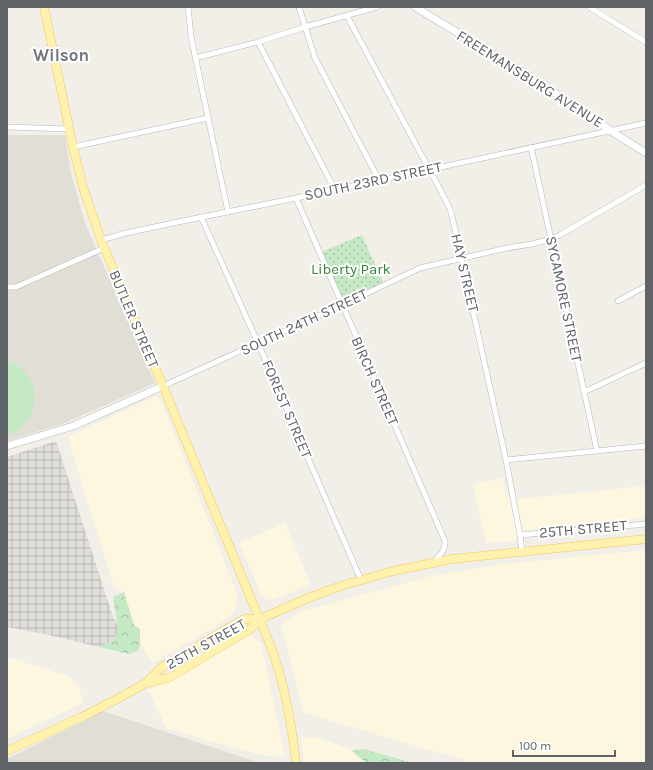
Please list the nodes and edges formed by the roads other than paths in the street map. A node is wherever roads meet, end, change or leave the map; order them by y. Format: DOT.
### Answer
graph roads {
  1 [pos="44,7"];
  2 [pos="188,7"];
  3 [pos="299,7"];
  4 [pos="377,7"];
  5 [pos="415,7"];
  6 [pos="589,7"];
  7 [pos="347,16"];
  8 [pos="305,27"];
  9 [pos="258,42"];
  10 [pos="646,42"];
  11 [pos="195,58"];
  12 [pos="208,118"];
  13 [pos="646,123"];
  14 [pos="7,127"];
  15 [pos="69,128"];
  16 [pos="611,131"];
  17 [pos="73,147"];
  18 [pos="531,147"];
  19 [pos="646,153"];
  20 [pos="429,169"];
  21 [pos="379,180"];
  22 [pos="646,185"];
  23 [pos="335,190"];
  24 [pos="296,198"];
  25 [pos="228,212"];
  26 [pos="201,217"];
  27 [pos="551,239"];
  28 [pos="100,240"];
  29 [pos="104,248"];
  30 [pos="462,258"];
  31 [pos="646,286"];
  32 [pos="7,287"];
  33 [pos="618,301"];
  34 [pos="342,305"];
  35 [pos="258,343"];
  36 [pos="646,363"];
  37 [pos="163,386"];
  38 [pos="584,392"];
  39 [pos="7,446"];
  40 [pos="646,446"];
  41 [pos="597,451"];
  42 [pos="506,460"];
  43 [pos="646,524"];
  44 [pos="520,535"];
  45 [pos="646,539"];
  46 [pos="522,552"];
  47 [pos="434,562"];
  48 [pos="361,580"];
  49 [pos="260,619"];
  50 [pos="146,683"];
  51 [pos="7,751"];
  52 [pos="296,763"];
  1 -- 15 [label="main road, BUTLER STREET"];
  2 -- 11 [label="street"];
  3 -- 8 [label="street"];
  4 -- 7 [label="street"];
  5 -- 16 [label="main road, FREEMANSBURG AVENUE"];
  6 -- 10 [label="street"];
  7 -- 8 [label="street"];
  7 -- 20 [label="street, HAY STREET"];
  8 -- 9 [label="street"];
  8 -- 21 [label="street"];
  9 -- 11 [label="street"];
  9 -- 23 [label="street"];
  11 -- 12 [label="street"];
  12 -- 17 [label="street"];
  12 -- 25 [label="street"];
  13 -- 16 [label="street, SOUTH 23RD STREET"];
  14 -- 15 [label="street"];
  15 -- 17 [label="main road, BUTLER STREET"];
  16 -- 18 [label="street, SOUTH 23RD STREET"];
  16 -- 19 [label="main road, FREEMANSBURG AVENUE"];
  17 -- 28 [label="main road, BUTLER STREET"];
  18 -- 20 [label="street, SOUTH 23RD STREET"];
  18 -- 27 [label="street, SYCAMORE STREET"];
  20 -- 21 [label="street, SOUTH 23RD STREET"];
  20 -- 30 [label="street, HAY STREET"];
  21 -- 23 [label="street, SOUTH 23RD STREET"];
  22 -- 27 [label="street, SOUTH 24TH STREET"];
  23 -- 24 [label="street, SOUTH 23RD STREET"];
  24 -- 25 [label="street, SOUTH 23RD STREET"];
  24 -- 34 [label="street, BIRCH STREET"];
  25 -- 26 [label="street, SOUTH 23RD STREET"];
  26 -- 28 [label="street, SOUTH 23RD STREET"];
  26 -- 35 [label="street, FOREST STREET"];
  27 -- 30 [label="street, SOUTH 24TH STREET"];
  27 -- 38 [label="street, SYCAMORE STREET"];
  28 -- 29 [label="main road, BUTLER STREET"];
  29 -- 32 [label="street"];
  29 -- 37 [label="main road, BUTLER STREET"];
  30 -- 34 [label="street, SOUTH 24TH STREET"];
  30 -- 42 [label="street, HAY STREET"];
  31 -- 33 [label="street"];
  34 -- 35 [label="street, SOUTH 24TH STREET"];
  34 -- 47 [label="street, BIRCH STREET"];
  35 -- 37 [label="street, SOUTH 24TH STREET"];
  35 -- 48 [label="street, FOREST STREET"];
  36 -- 38 [label="street"];
  37 -- 39 [label="main road, SOUTH 24TH STREET"];
  37 -- 49 [label="main road, BUTLER STREET"];
  38 -- 41 [label="street, SYCAMORE STREET"];
  40 -- 41 [label="street"];
  41 -- 42 [label="street"];
  42 -- 44 [label="street, HAY STREET"];
  43 -- 44 [label="street, 25TH STREET"];
  44 -- 46 [label="street, HAY STREET"];
  45 -- 46 [label="main road"];
  46 -- 47 [label="main road"];
  47 -- 48 [label="main road"];
  48 -- 49 [label="main road"];
  49 -- 50 [label="main road, 25TH STREET"];
  49 -- 50 [label="main road, 25TH STREET"];
  49 -- 52 [label="main road, BUTLER STREET"];
  50 -- 51 [label="main road, 25TH STREET"];
}
